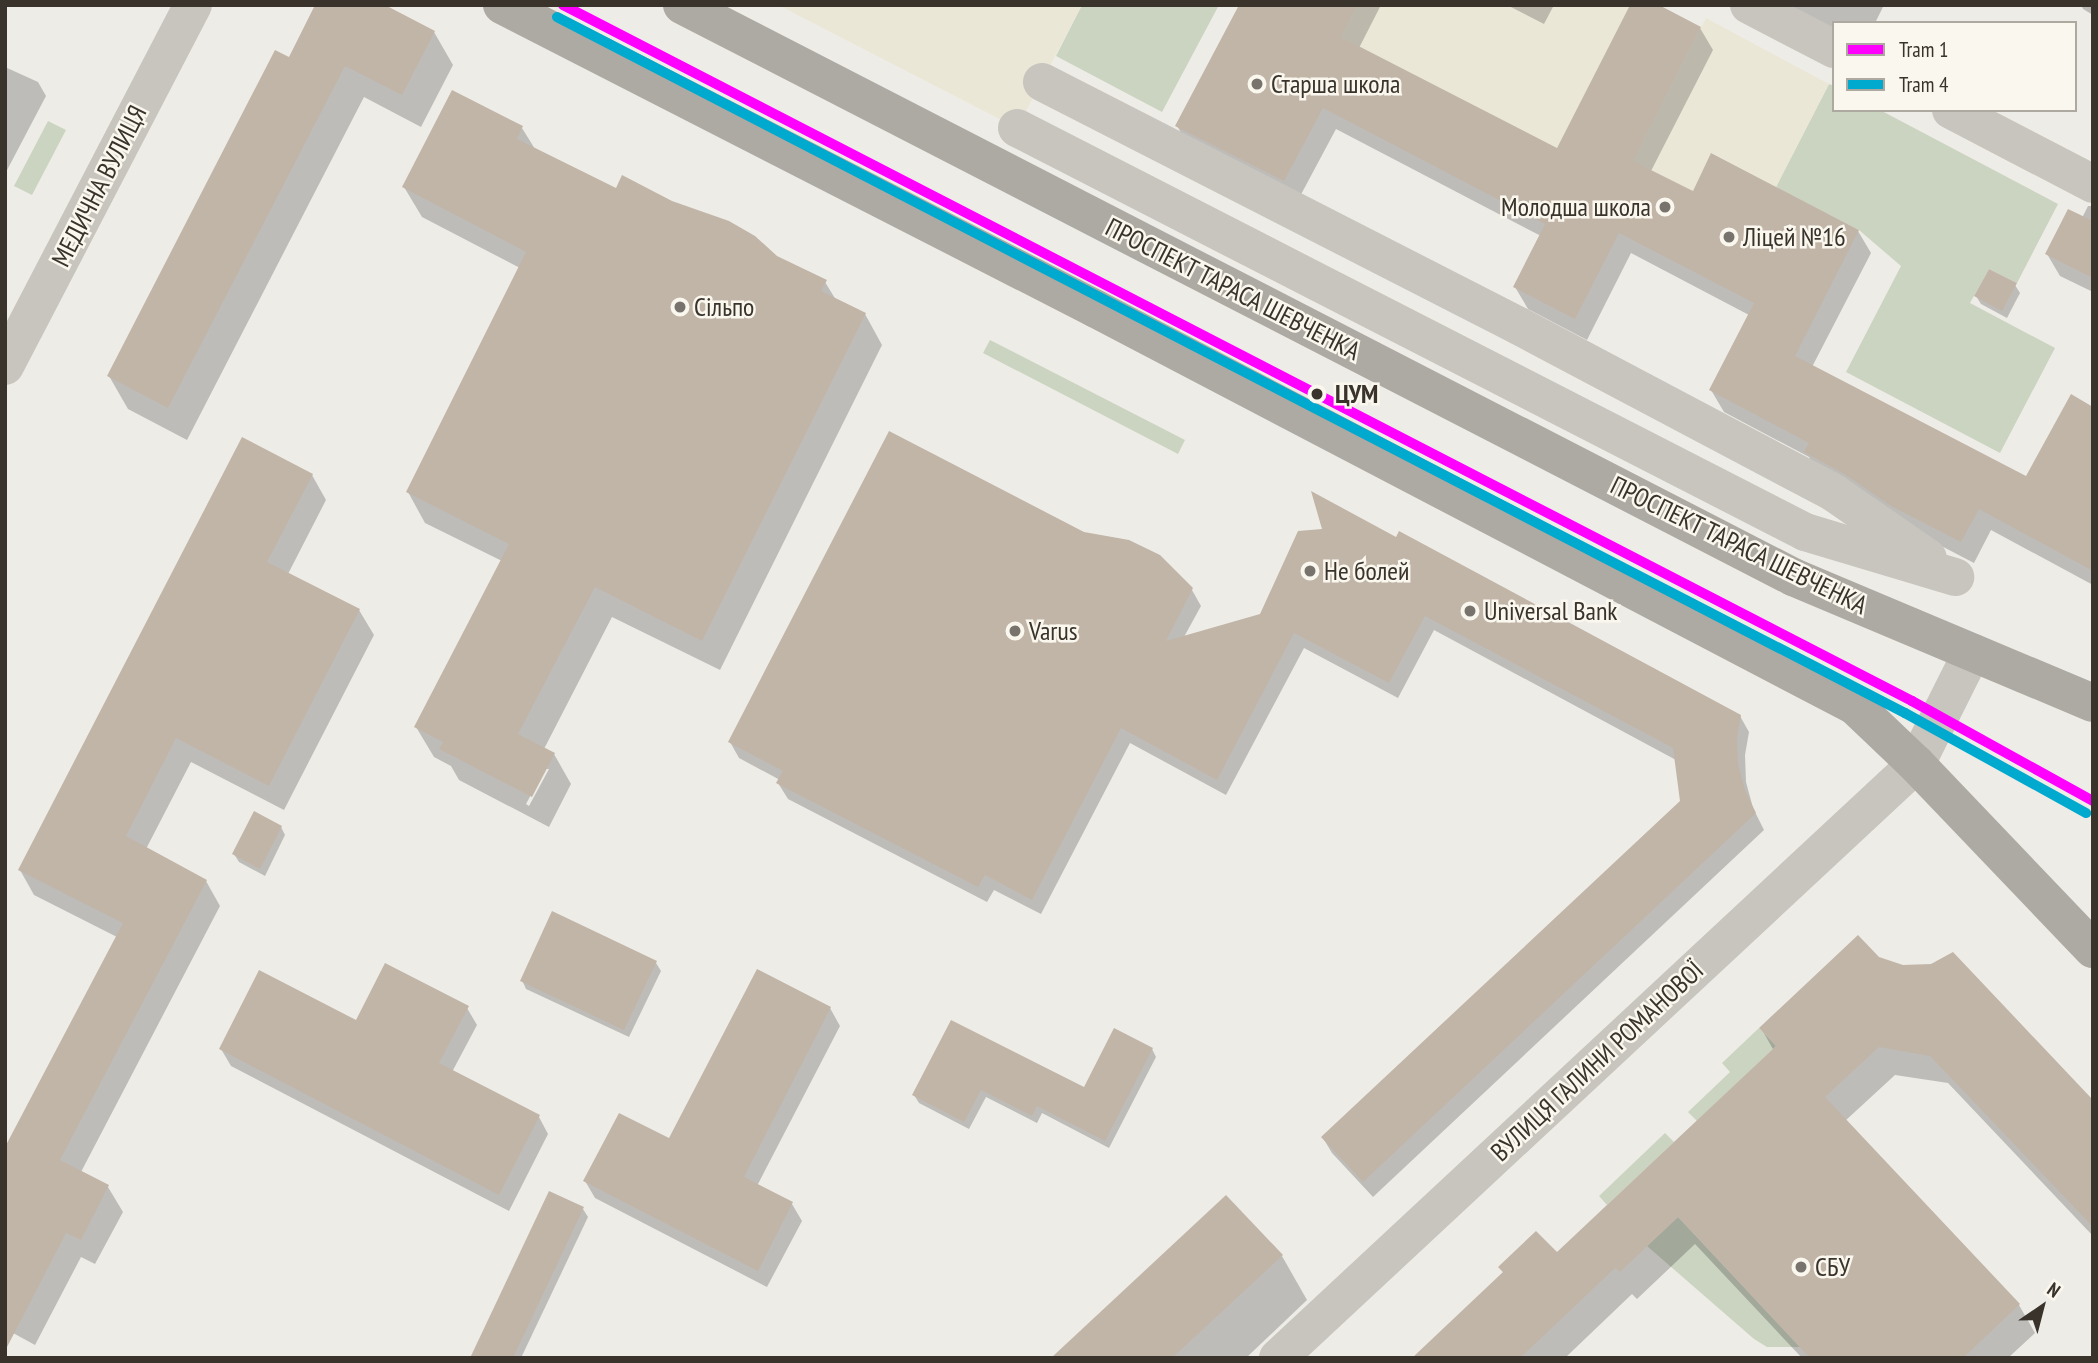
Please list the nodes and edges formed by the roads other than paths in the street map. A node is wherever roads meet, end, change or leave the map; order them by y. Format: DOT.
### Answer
graph roads {
  1 [pos="193,5"];
  2 [pos="502,5"];
  3 [pos="682,5"];
  4 [pos="1749,5"];
  5 [pos="1832,48"];
  6 [pos="1042,82"];
  7 [pos="1955,112"];
  8 [pos="1017,128"];
  9 [pos="2093,184"];
  10 [pos="5,366"];
  11 [pos="1972,652"];
  12 [pos="2093,704"];
  13 [pos="1916,764"];
  14 [pos="2093,948"];
  15 [pos="1278,1358"];
  1 -- 10 [label="street, МЕДИЧНА ВУЛИЦЯ"];
  2 -- 13 [label="main road"];
  3 -- 11 [label="main road, ПРОСПЕКТ ТАРАСА ШЕВЧЕНКА"];
  4 -- 5 [label="street"];
  6 -- 8 [label="street"];
  7 -- 9 [label="street"];
  11 -- 12 [label="main road, ПРОСПЕКТ ТАРАСА ШЕВЧЕНКА"];
  11 -- 13 [label="street"];
  13 -- 14 [label="main road"];
  13 -- 15 [label="street, ВУЛИЦЯ ГАЛИНИ РОМАНОВОЇ"];
}
